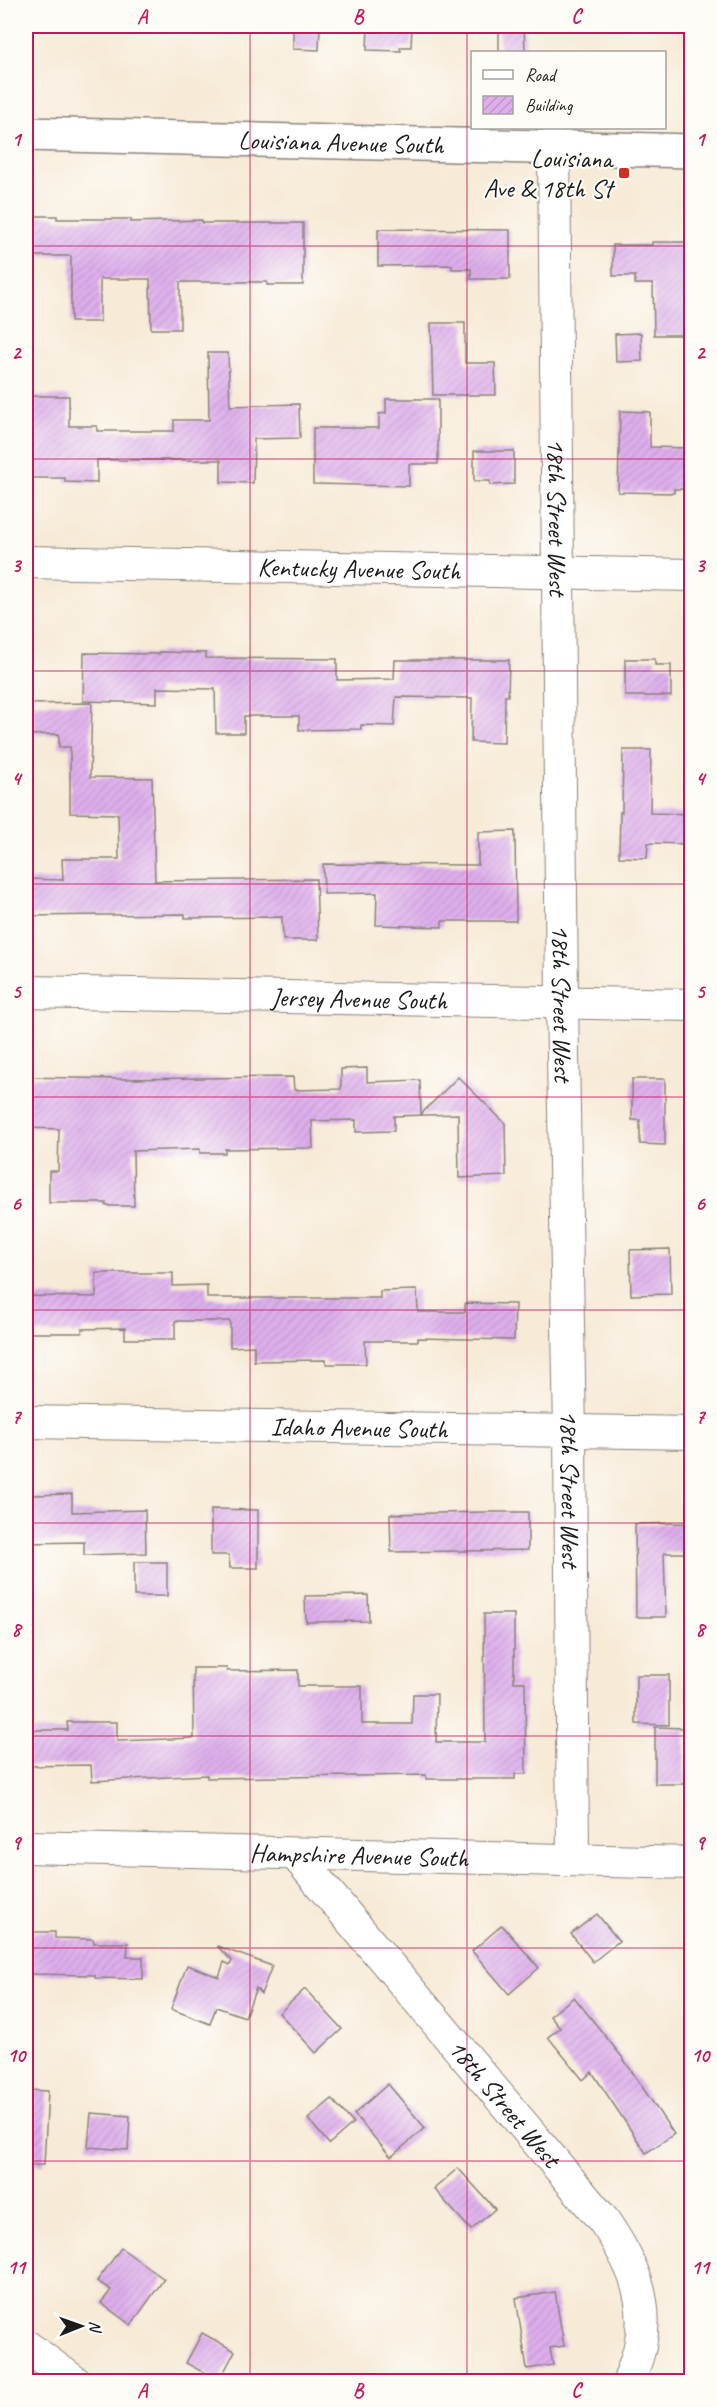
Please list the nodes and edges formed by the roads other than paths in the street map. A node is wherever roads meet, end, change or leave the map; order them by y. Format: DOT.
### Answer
graph roads {
  1 [pos="26,134"];
  2 [pos="554,147"];
  3 [pos="692,151"];
  4 [pos="26,562"];
  5 [pos="559,571"];
  6 [pos="692,575"];
  7 [pos="26,992"];
  8 [pos="562,1002"];
  9 [pos="692,1005"];
  10 [pos="26,1422"];
  11 [pos="570,1432"];
  12 [pos="692,1433"];
  13 [pos="26,1847"];
  14 [pos="296,1855"];
  15 [pos="573,1860"];
  16 [pos="692,1863"];
  17 [pos="26,2346"];
  18 [pos="75,2382"];
  19 [pos="629,2382"];
  1 -- 2 [label="main road, Louisiana Avenue South"];
  2 -- 3 [label="main road, Louisiana Avenue South"];
  2 -- 5 [label="street, 18th Street West"];
  4 -- 5 [label="street, Kentucky Avenue South"];
  5 -- 6 [label="street, Kentucky Avenue South"];
  5 -- 8 [label="street, 18th Street West"];
  7 -- 8 [label="street, Jersey Avenue South"];
  8 -- 9 [label="street, Jersey Avenue South"];
  8 -- 11 [label="street, 18th Street West"];
  10 -- 11 [label="street, Idaho Avenue South"];
  11 -- 12 [label="street, Idaho Avenue South"];
  11 -- 15 [label="street, 18th Street West"];
  13 -- 14 [label="street, Hampshire Avenue South"];
  14 -- 15 [label="street, Hampshire Avenue South"];
  14 -- 19 [label="street, 18th Street West"];
  15 -- 16 [label="street, Hampshire Avenue South"];
  17 -- 18 [label="street"];
}
